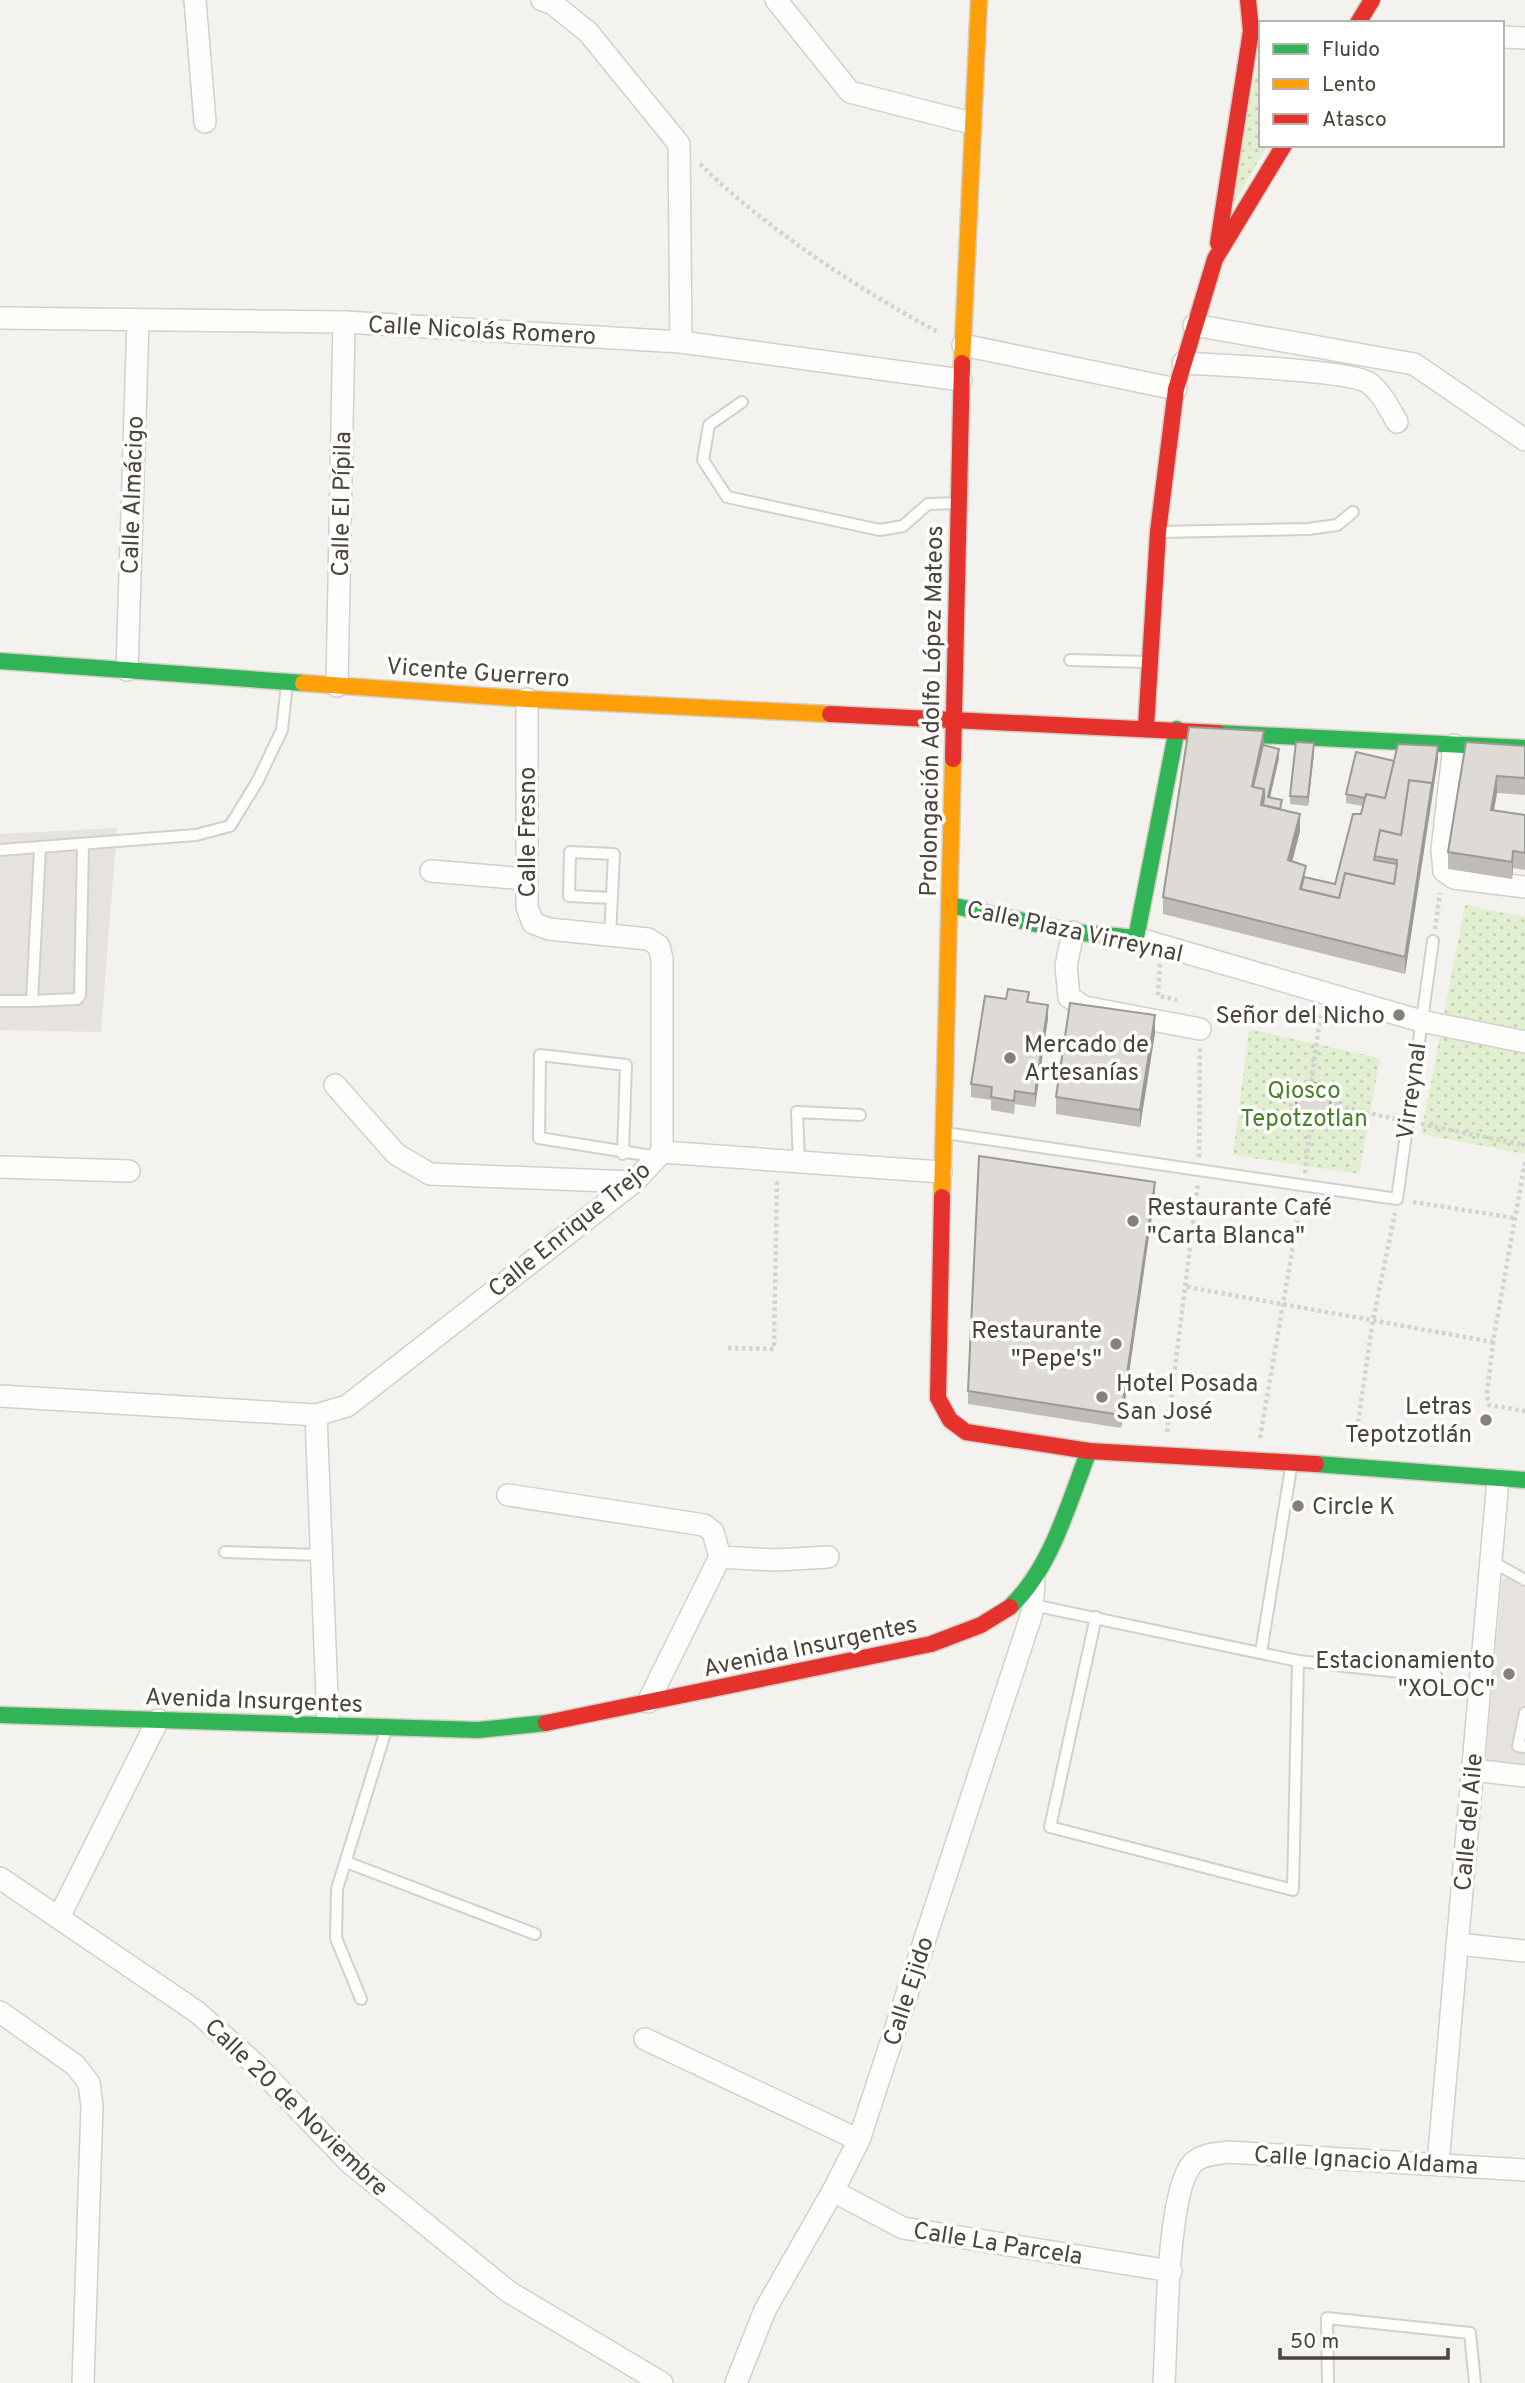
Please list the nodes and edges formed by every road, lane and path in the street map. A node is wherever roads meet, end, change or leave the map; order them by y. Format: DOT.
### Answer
graph roads {
  1 [pos="195,0"];
  2 [pos="542,0"];
  3 [pos="776,0"];
  4 [pos="979,0"];
  5 [pos="1248,0"];
  6 [pos="1373,0"];
  7 [pos="1359,21"];
  8 [pos="1504,37"];
  9 [pos="1525,38"];
  10 [pos="205,122"];
  11 [pos="971,123"];
  12 [pos="679,144"];
  13 [pos="1283,147"];
  14 [pos="1215,260"];
  15 [pos="0,318"];
  16 [pos="138,320"];
  17 [pos="344,322"];
  18 [pos="1194,325"];
  19 [pos="681,342"];
  20 [pos="963,345"];
  21 [pos="1183,363"];
  22 [pos="961,380"];
  23 [pos="1176,389"];
  24 [pos="742,402"];
  25 [pos="1397,422"];
  26 [pos="1525,440"];
  27 [pos="958,503"];
  28 [pos="1353,512"];
  29 [pos="1158,532"];
  30 [pos="1070,660"];
  31 [pos="0,661"];
  32 [pos="1151,662"];
  33 [pos="127,670"];
  34 [pos="287,681"];
  35 [pos="337,686"];
  36 [pos="527,699"];
  37 [pos="954,721"];
  38 [pos="1146,727"];
  39 [pos="1177,729"];
  40 [pos="1454,745"];
  41 [pos="1525,748"];
  42 [pos="83,845"];
  43 [pos="40,848"];
  44 [pos="0,850"];
  45 [pos="431,871"];
  46 [pos="1444,871"];
  47 [pos="526,879"];
  48 [pos="1525,887"];
  49 [pos="612,898"];
  50 [pos="950,905"];
  51 [pos="1073,932"];
  52 [pos="610,936"];
  53 [pos="1136,938"];
  54 [pos="1433,941"];
  55 [pos="1161,946"];
  56 [pos="1324,995"];
  57 [pos="0,1001"];
  58 [pos="32,1001"];
  59 [pos="1182,1002"];
  60 [pos="1421,1021"];
  61 [pos="1200,1029"];
  62 [pos="1525,1042"];
  63 [pos="1311,1081"];
  64 [pos="335,1085"];
  65 [pos="1338,1106"];
  66 [pos="860,1115"];
  67 [pos="1407,1122"];
  68 [pos="1310,1128"];
  69 [pos="944,1132"];
  70 [pos="1525,1145"];
  71 [pos="623,1154"];
  72 [pos="660,1154"];
  73 [pos="777,1162"];
  74 [pos="1525,1162"];
  75 [pos="799,1163"];
  76 [pos="0,1167"];
  77 [pos="1199,1170"];
  78 [pos="130,1171"];
  79 [pos="941,1172"];
  80 [pos="634,1182"];
  81 [pos="1303,1185"];
  82 [pos="1397,1199"];
  83 [pos="1515,1218"];
  84 [pos="1187,1287"];
  85 [pos="1283,1304"];
  86 [pos="1373,1320"];
  87 [pos="1493,1342"];
  88 [pos="728,1348"];
  89 [pos="0,1396"];
  90 [pos="1525,1411"];
  91 [pos="316,1415"];
  92 [pos="1089,1451"];
  93 [pos="1164,1455"];
  94 [pos="1256,1460"];
  95 [pos="1292,1462"];
  96 [pos="1351,1468"];
  97 [pos="1498,1480"];
  98 [pos="1525,1480"];
  99 [pos="508,1494"];
  100 [pos="225,1552"];
  101 [pos="321,1555"];
  102 [pos="720,1557"];
  103 [pos="828,1557"];
  104 [pos="1491,1561"];
  105 [pos="1525,1580"];
  106 [pos="1034,1581"];
  107 [pos="1033,1605"];
  108 [pos="1096,1617"];
  109 [pos="1261,1652"];
  110 [pos="1298,1661"];
  111 [pos="1436,1676"];
  112 [pos="648,1702"];
  113 [pos="1525,1713"];
  114 [pos="0,1715"];
  115 [pos="158,1720"];
  116 [pos="328,1723"];
  117 [pos="387,1727"];
  118 [pos="1525,1747"];
  119 [pos="1473,1770"];
  120 [pos="1525,1776"];
  121 [pos="346,1862"];
  122 [pos="0,1878"];
  123 [pos="59,1917"];
  124 [pos="535,1934"];
  125 [pos="1457,1944"];
  126 [pos="1525,1951"];
  127 [pos="361,1999"];
  128 [pos="0,2012"];
  129 [pos="645,2039"];
  130 [pos="859,2140"];
  131 [pos="1438,2164"];
  132 [pos="1525,2170"];
  133 [pos="833,2191"];
  134 [pos="1171,2271"];
  135 [pos="82,2383"];
  136 [pos="662,2383"];
  137 [pos="736,2383"];
  138 [pos="1164,2383"];
  139 [pos="1328,2383"];
  140 [pos="1475,2383"];
  1 -- 10 [label="street"];
  2 -- 12 [label="street"];
  3 -- 11 [label="street"];
  4 -- 11 [label="street, Prolongación Adolfo López Mateos"];
  5 -- 14 [label="street"];
  6 -- 7 [label="street"];
  8 -- 9 [label="street"];
  11 -- 20 [label="street, Prolongación Adolfo López Mateos"];
  12 -- 19 [label="street"];
  12 -- 20 [label="path"];
  13 -- 14 [label="street"];
  14 -- 18 [label="street"];
  15 -- 16 [label="street, Calle Nicolás Romero"];
  16 -- 17 [label="street, Calle Nicolás Romero"];
  16 -- 33 [label="street, Calle Almácigo"];
  17 -- 19 [label="street, Calle Nicolás Romero"];
  17 -- 35 [label="street, Calle El Pípila"];
  18 -- 21 [label="street"];
  18 -- 26 [label="street"];
  19 -- 22 [label="street, Calle Nicolás Romero"];
  20 -- 22 [label="street, Prolongación Adolfo López Mateos"];
  20 -- 23 [label="street"];
  21 -- 23 [label="street"];
  21 -- 25 [label="street"];
  22 -- 27 [label="street, Prolongación Adolfo López Mateos"];
  23 -- 29 [label="street"];
  24 -- 27 [label="lane"];
  27 -- 37 [label="street, Prolongación Adolfo López Mateos"];
  28 -- 29 [label="lane"];
  29 -- 32 [label="street"];
  30 -- 32 [label="lane"];
  31 -- 33 [label="street, Vicente Guerrero"];
  32 -- 38 [label="street"];
  33 -- 34 [label="street, Vicente Guerrero"];
  34 -- 35 [label="street, Vicente Guerrero"];
  34 -- 42 [label="lane"];
  35 -- 36 [label="street, Vicente Guerrero"];
  36 -- 37 [label="street, Vicente Guerrero"];
  36 -- 47 [label="street, Calle Fresno"];
  37 -- 38 [label="street, Vicente Guerrero"];
  37 -- 50 [label="street, Prolongación Adolfo López Mateos"];
  38 -- 39 [label="street, Vicente Guerrero"];
  39 -- 40 [label="street, Vicente Guerrero"];
  39 -- 53 [label="street"];
  40 -- 41 [label="street, Vicente Guerrero"];
  40 -- 46 [label="street"];
  42 -- 43 [label="lane"];
  42 -- 58 [label="lane"];
  43 -- 44 [label="lane"];
  43 -- 58 [label="lane"];
  45 -- 47 [label="street"];
  46 -- 48 [label="street"];
  46 -- 54 [label="path"];
  47 -- 52 [label="street, Calle Fresno"];
  49 -- 49 [label="lane"];
  49 -- 52 [label="lane"];
  50 -- 51 [label="street, Calle Plaza Virreynal"];
  50 -- 69 [label="street, Prolongación Adolfo López Mateos"];
  51 -- 53 [label="street, Calle Plaza Virreynal"];
  51 -- 61 [label="street"];
  52 -- 72 [label="street, Calle Fresno"];
  53 -- 55 [label="street, Calle Plaza Virreynal"];
  54 -- 60 [label="lane, Virreynal"];
  55 -- 56 [label="street, Calle Plaza Virreynal"];
  55 -- 59 [label="path"];
  56 -- 60 [label="street, Calle Plaza Virreynal"];
  56 -- 63 [label="path"];
  57 -- 58 [label="lane"];
  60 -- 62 [label="street, Calle Plaza Virreynal"];
  60 -- 67 [label="lane, Virreynal"];
  61 -- 77 [label="path"];
  63 -- 65 [label="path"];
  63 -- 68 [label="path"];
  64 -- 80 [label="street"];
  65 -- 67 [label="path"];
  65 -- 68 [label="path"];
  66 -- 75 [label="lane"];
  67 -- 70 [label="path"];
  67 -- 82 [label="lane, Virreynal"];
  68 -- 81 [label="path"];
  69 -- 77 [label="lane"];
  69 -- 79 [label="street, Prolongación Adolfo López Mateos"];
  71 -- 71 [label="lane"];
  71 -- 72 [label="lane"];
  72 -- 73 [label="street, Calle Enrique Trejo"];
  72 -- 80 [label="street, Calle Enrique Trejo"];
  73 -- 75 [label="street, Calle Enrique Trejo"];
  73 -- 88 [label="path"];
  74 -- 83 [label="path"];
  75 -- 79 [label="street, Calle Enrique Trejo"];
  76 -- 78 [label="street"];
  77 -- 81 [label="lane"];
  77 -- 84 [label="path"];
  79 -- 92 [label="street, Prolongación Adolfo López Mateos"];
  80 -- 91 [label="street, Calle Enrique Trejo"];
  81 -- 82 [label="lane"];
  81 -- 85 [label="path"];
  82 -- 83 [label="path"];
  82 -- 86 [label="path"];
  83 -- 87 [label="path"];
  84 -- 85 [label="path"];
  84 -- 93 [label="path"];
  85 -- 86 [label="path"];
  85 -- 94 [label="path"];
  86 -- 87 [label="path"];
  86 -- 96 [label="path"];
  87 -- 90 [label="path"];
  89 -- 91 [label="street, Calle Enrique Trejo"];
  91 -- 101 [label="street"];
  92 -- 93 [label="street"];
  92 -- 106 [label="street, Avenida Insurgentes"];
  93 -- 94 [label="street"];
  94 -- 95 [label="street"];
  95 -- 96 [label="street"];
  95 -- 109 [label="lane"];
  96 -- 97 [label="street"];
  97 -- 98 [label="street"];
  97 -- 104 [label="street, Calle del Aile"];
  99 -- 102 [label="street"];
  100 -- 101 [label="lane"];
  101 -- 116 [label="street"];
  102 -- 103 [label="street"];
  102 -- 112 [label="street"];
  104 -- 105 [label="lane"];
  104 -- 119 [label="street, Calle del Aile"];
  106 -- 107 [label="street, Calle Ejido"];
  106 -- 112 [label="street, Avenida Insurgentes"];
  107 -- 108 [label="lane"];
  107 -- 130 [label="street, Calle Ejido"];
  108 -- 109 [label="lane"];
  108 -- 110 [label="lane"];
  109 -- 110 [label="lane"];
  110 -- 111 [label="lane"];
  112 -- 117 [label="street, Avenida Insurgentes"];
  113 -- 118 [label="lane"];
  114 -- 115 [label="street, Avenida Insurgentes"];
  115 -- 116 [label="street, Avenida Insurgentes"];
  115 -- 123 [label="street"];
  116 -- 117 [label="street, Avenida Insurgentes"];
  117 -- 121 [label="lane"];
  119 -- 120 [label="street"];
  119 -- 125 [label="street, Calle del Aile"];
  121 -- 124 [label="lane"];
  121 -- 127 [label="lane"];
  122 -- 123 [label="street, Calle 20 de Noviembre"];
  123 -- 136 [label="street, Calle 20 de Noviembre"];
  125 -- 126 [label="street"];
  125 -- 131 [label="street, Calle del Aile"];
  128 -- 135 [label="street"];
  129 -- 130 [label="street"];
  130 -- 133 [label="street, Calle Ejido"];
  131 -- 132 [label="street, Calle Ignacio Aldama"];
  131 -- 134 [label="street, Calle Ignacio Aldama"];
  133 -- 134 [label="street, Calle La Parcela"];
  133 -- 137 [label="street, Calle Ejido"];
  134 -- 138 [label="street"];
  139 -- 140 [label="lane"];
}
